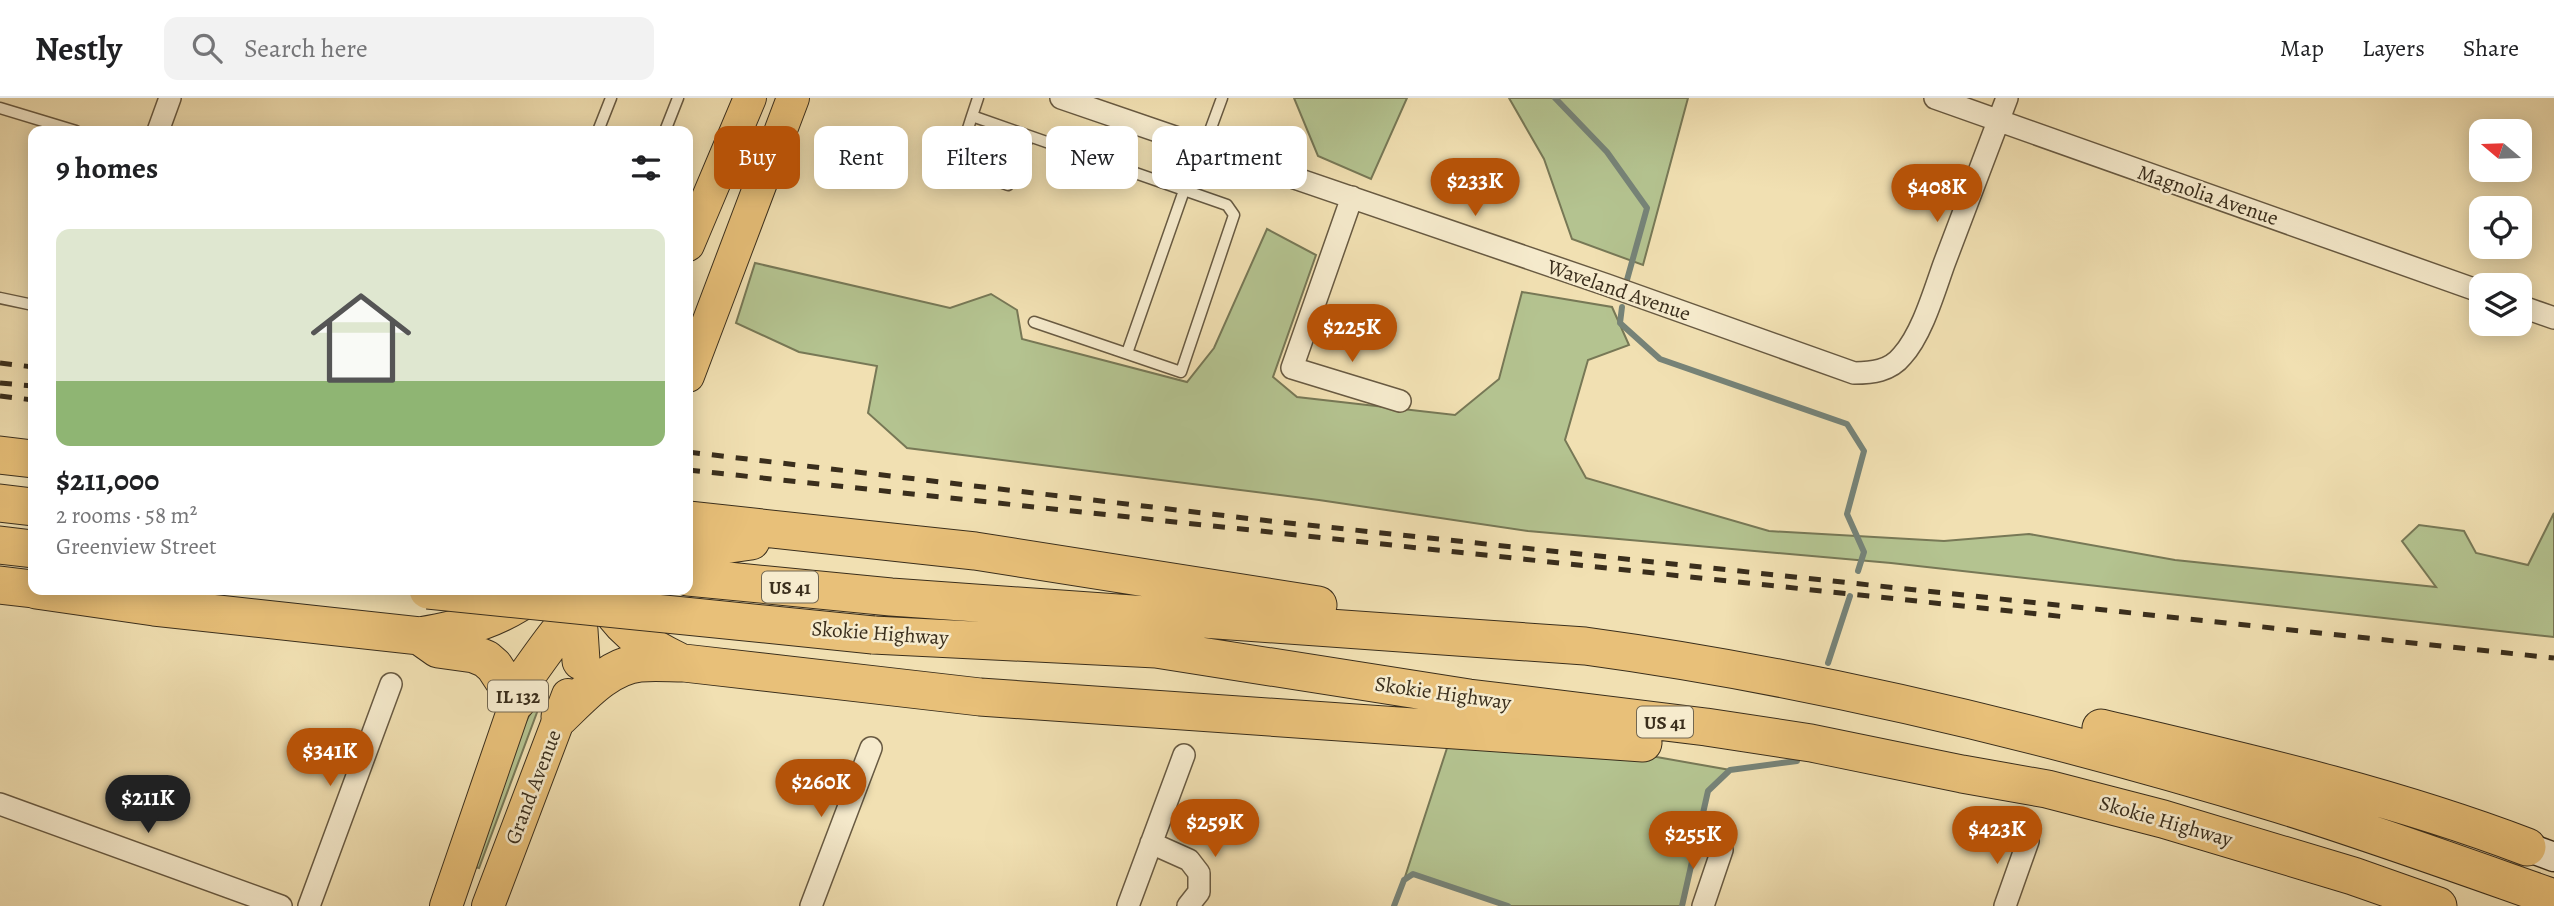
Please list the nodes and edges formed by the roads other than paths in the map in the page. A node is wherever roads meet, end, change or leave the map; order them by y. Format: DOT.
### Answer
graph roads {
  1 [pos="170,98"];
  2 [pos="611,98"];
  3 [pos="678,98"];
  4 [pos="750,98"];
  5 [pos="793,98"];
  6 [pos="978,98"];
  7 [pos="1061,98"];
  8 [pos="1222,98"];
  9 [pos="1936,98"];
  10 [pos="2007,98"];
  11 [pos="0,108"];
  12 [pos="972,116"];
  13 [pos="1998,120"];
  14 [pos="59,126"];
  15 [pos="160,126"];
  16 [pos="600,126"];
  17 [pos="667,126"];
  18 [pos="969,126"];
  19 [pos="1000,126"];
  20 [pos="1210,126"];
  21 [pos="1152,129"];
  22 [pos="1032,137"];
  23 [pos="1307,182"];
  24 [pos="1186,191"];
  25 [pos="1352,197"];
  26 [pos="693,233"];
  27 [pos="2469,287"];
  28 [pos="0,298"];
  29 [pos="28,304"];
  30 [pos="2532,310"];
  31 [pos="2554,318"];
  32 [pos="1034,322"];
  33 [pos="1127,353"];
  34 [pos="693,363"];
  35 [pos="1400,401"];
  36 [pos="0,455"];
  37 [pos="28,458"];
  38 [pos="0,467"];
  39 [pos="28,469"];
  40 [pos="0,503"];
  41 [pos="28,506"];
  42 [pos="693,521"];
  43 [pos="793,532"];
  44 [pos="0,545"];
  45 [pos="28,548"];
  46 [pos="693,549"];
  47 [pos="693,577"];
  48 [pos="0,584"];
  49 [pos="28,589"];
  50 [pos="69,595"];
  51 [pos="477,595"];
  52 [pos="531,595"];
  53 [pos="585,595"];
  54 [pos="586,595"];
  55 [pos="587,595"];
  56 [pos="420,636"];
  57 [pos="1585,646"];
  58 [pos="581,661"];
  59 [pos="1693,661"];
  60 [pos="684,663"];
  61 [pos="391,684"];
  62 [pos="520,691"];
  63 [pos="560,717"];
  64 [pos="871,748"];
  65 [pos="1184,755"];
  66 [pos="1962,775"];
  67 [pos="0,804"];
  68 [pos="2028,841"];
  69 [pos="1151,842"];
  70 [pos="1722,850"];
  71 [pos="2540,852"];
  72 [pos="2554,898"];
  73 [pos="281,906"];
  74 [pos="309,906"];
  75 [pos="446,906"];
  76 [pos="488,906"];
  77 [pos="811,906"];
  78 [pos="1128,906"];
  79 [pos="1188,906"];
  80 [pos="1703,906"];
  81 [pos="2005,906"];
  82 [pos="2438,906"];
  1 -- 15 [label="street"];
  2 -- 16 [label="lane"];
  3 -- 17 [label="lane"];
  4 -- 26 [label="main road"];
  5 -- 34 [label="main road"];
  6 -- 12 [label="lane"];
  7 -- 21 [label="street, Waveland Avenue"];
  8 -- 20 [label="lane"];
  9 -- 13 [label="street, Magnolia Avenue"];
  10 -- 13 [label="street"];
  11 -- 14 [label="lane"];
  12 -- 18 [label="lane"];
  12 -- 19 [label="lane"];
  13 -- 25 [label="street, Waveland Avenue"];
  13 -- 27 [label="street, Magnolia Avenue"];
  22 -- 24 [label="lane"];
  23 -- 25 [label="street, Waveland Avenue"];
  24 -- 33 [label="lane"];
  24 -- 33 [label="lane"];
  25 -- 35 [label="street"];
  28 -- 29 [label="lane"];
  30 -- 31 [label="street"];
  32 -- 33 [label="lane"];
  36 -- 37 [label="highway"];
  38 -- 39 [label="highway"];
  40 -- 41 [label="highway"];
  42 -- 43 [label="highway"];
  43 -- 46 [label="highway"];
  43 -- 57 [label="highway"];
  44 -- 45 [label="highway"];
  47 -- 57 [label="highway, Skokie Highway / US 41"];
  48 -- 49 [label="highway"];
  50 -- 56 [label="highway"];
  51 -- 66 [label="highway, Skokie Highway / US 41, bridge"];
  52 -- 56 [label="highway"];
  53 -- 62 [label="highway"];
  54 -- 58 [label="highway"];
  55 -- 60 [label="highway"];
  56 -- 62 [label="highway"];
  57 -- 59 [label="highway, Skokie Highway / US 41"];
  58 -- 63 [label="main road, Grand Avenue / IL 132"];
  59 -- 71 [label="highway"];
  59 -- 72 [label="highway, Skokie Highway / US 41"];
  60 -- 63 [label="highway"];
  60 -- 66 [label="highway"];
  61 -- 74 [label="street"];
  62 -- 75 [label="main road, Grand Avenue / IL 132"];
  63 -- 76 [label="main road, Grand Avenue / IL 132"];
  64 -- 77 [label="street"];
  65 -- 69 [label="street"];
  66 -- 82 [label="highway, Skokie Highway / US 41"];
  67 -- 73 [label="street"];
  68 -- 81 [label="street"];
  69 -- 78 [label="street"];
  69 -- 79 [label="street"];
  70 -- 80 [label="street"];
}
